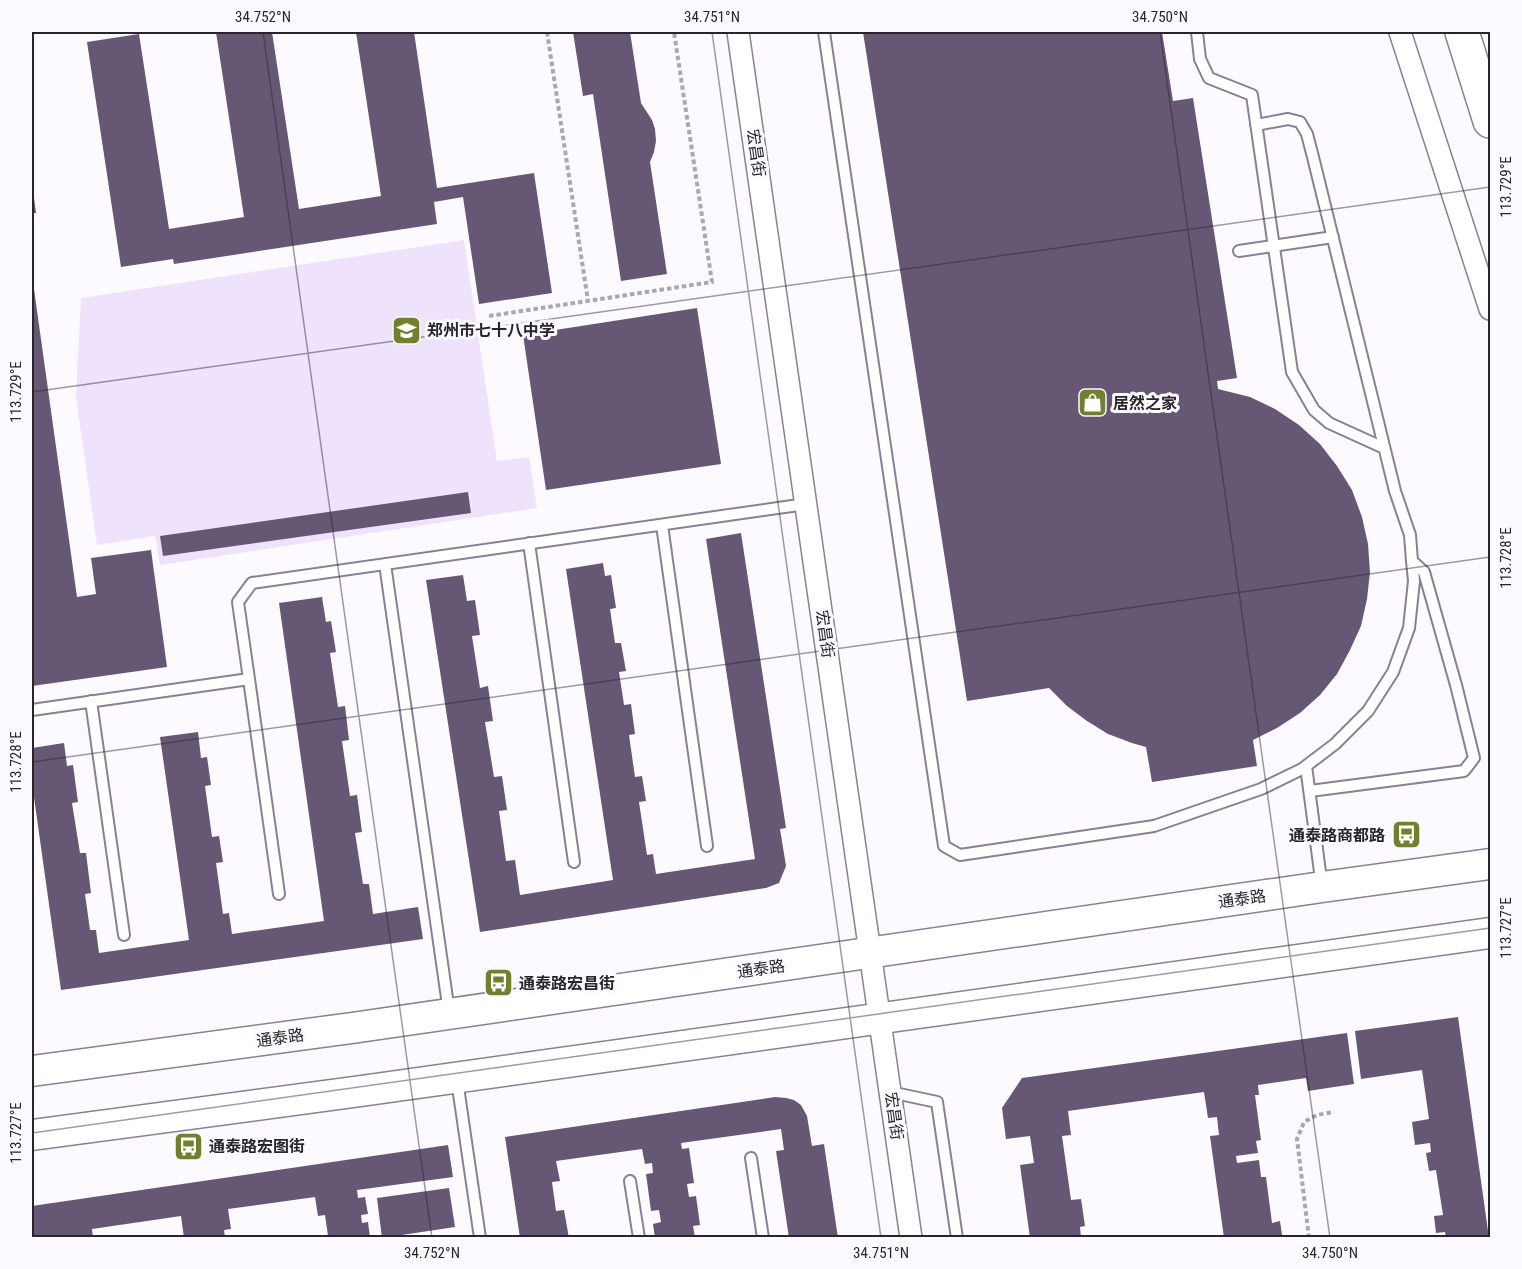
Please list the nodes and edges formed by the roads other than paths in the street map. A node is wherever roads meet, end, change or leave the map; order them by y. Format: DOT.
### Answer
graph roads {
  1 [pos="738,32"];
  2 [pos="824,32"];
  3 [pos="1197,32"];
  4 [pos="1401,32"];
  5 [pos="1461,32"];
  6 [pos="1491,121"];
  7 [pos="1256,125"];
  8 [pos="1333,237"];
  9 [pos="1273,246"];
  10 [pos="1239,251"];
  11 [pos="1491,309"];
  12 [pos="1384,448"];
  13 [pos="806,504"];
  14 [pos="662,525"];
  15 [pos="529,543"];
  16 [pos="1412,561"];
  17 [pos="385,564"];
  18 [pos="249,679"];
  19 [pos="91,701"];
  20 [pos="32,710"];
  21 [pos="1306,766"];
  22 [pos="1310,791"];
  23 [pos="707,846"];
  24 [pos="574,862"];
  25 [pos="1491,864"];
  26 [pos="1322,887"];
  27 [pos="279,894"];
  28 [pos="1491,933"];
  29 [pos="124,935"];
  30 [pos="870,953"];
  31 [pos="449,1014"];
  32 [pos="879,1018"];
  33 [pos="32,1071"];
  34 [pos="457,1077"];
  35 [pos="890,1092"];
  36 [pos="32,1135"];
  37 [pos="751,1158"];
  38 [pos="630,1181"];
  39 [pos="480,1238"];
  40 [pos="639,1238"];
  41 [pos="763,1238"];
  42 [pos="911,1238"];
  43 [pos="957,1238"];
  1 -- 13 [label="street, 宏昌街"];
  2 -- 21 [label="lane"];
  3 -- 7 [label="lane"];
  4 -- 11 [label="street"];
  5 -- 6 [label="main road"];
  7 -- 8 [label="lane"];
  7 -- 9 [label="lane"];
  8 -- 9 [label="lane"];
  8 -- 12 [label="lane"];
  9 -- 10 [label="lane"];
  9 -- 12 [label="lane"];
  12 -- 16 [label="lane"];
  13 -- 14 [label="lane"];
  13 -- 30 [label="street, 宏昌街"];
  14 -- 15 [label="lane"];
  14 -- 23 [label="lane"];
  15 -- 17 [label="lane"];
  15 -- 24 [label="lane"];
  16 -- 21 [label="lane"];
  16 -- 22 [label="lane"];
  17 -- 18 [label="lane"];
  17 -- 31 [label="lane"];
  18 -- 19 [label="lane"];
  18 -- 27 [label="lane"];
  19 -- 20 [label="lane"];
  19 -- 29 [label="lane"];
  21 -- 22 [label="lane"];
  22 -- 26 [label="lane"];
  25 -- 26 [label="street, 通泰路"];
  26 -- 30 [label="street, 通泰路"];
  28 -- 32 [label="street"];
  30 -- 31 [label="street, 通泰路"];
  30 -- 32 [label="street, 宏昌街"];
  31 -- 33 [label="street, 通泰路"];
  32 -- 34 [label="street"];
  32 -- 35 [label="street, 宏昌街"];
  34 -- 36 [label="street"];
  34 -- 39 [label="lane"];
  35 -- 42 [label="street, 宏昌街"];
  35 -- 43 [label="lane"];
  37 -- 41 [label="lane"];
  38 -- 40 [label="lane"];
}
